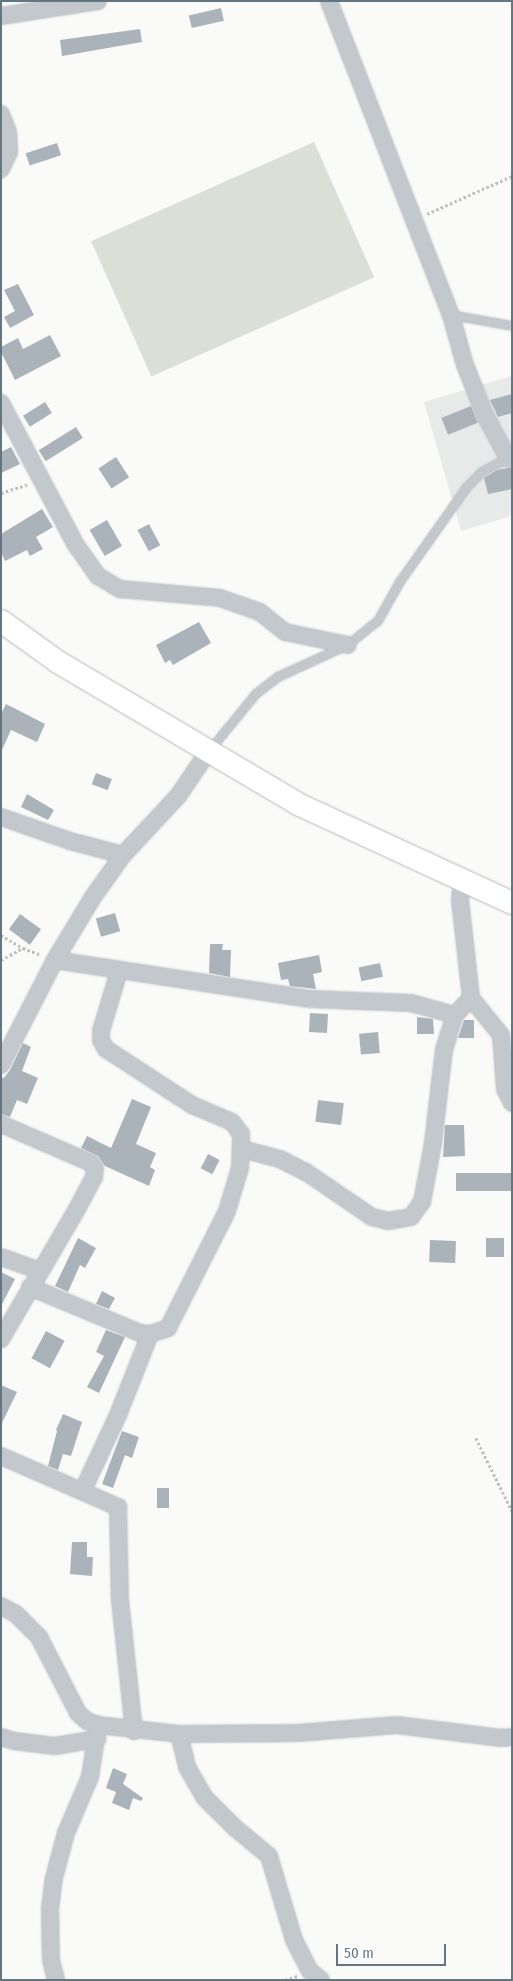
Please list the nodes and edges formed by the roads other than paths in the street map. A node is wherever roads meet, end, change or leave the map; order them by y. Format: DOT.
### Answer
graph roads {
  1 [pos="98,1"];
  2 [pos="329,1"];
  3 [pos="1,16"];
  4 [pos="1,114"];
  5 [pos="1,169"];
  6 [pos="451,316"];
  7 [pos="512,326"];
  8 [pos="1,403"];
  9 [pos="510,457"];
  10 [pos="1,621"];
  11 [pos="348,645"];
  12 [pos="208,752"];
  13 [pos="1,817"];
  14 [pos="123,855"];
  15 [pos="462,880"];
  16 [pos="512,903"];
  17 [pos="54,960"];
  18 [pos="119,971"];
  19 [pos="471,998"];
  20 [pos="455,1016"];
  21 [pos="1,1065"];
  22 [pos="512,1103"];
  23 [pos="1,1124"];
  24 [pos="242,1149"];
  25 [pos="1,1257"];
  26 [pos="40,1271"];
  27 [pos="30,1287"];
  28 [pos="150,1334"];
  29 [pos="1,1339"];
  30 [pos="1,1456"];
  31 [pos="83,1490"];
  32 [pos="1,1606"];
  33 [pos="134,1731"];
  34 [pos="98,1732"];
  35 [pos="179,1734"];
  36 [pos="1,1737"];
  37 [pos="512,1737"];
  38 [pos="56,1980"];
  39 [pos="321,1980"];
  1 -- 3 [label="street"];
  2 -- 6 [label="street"];
  4 -- 5 [label="street"];
  6 -- 7 [label="lane"];
  6 -- 9 [label="street"];
  8 -- 11 [label="street"];
  9 -- 11 [label="lane"];
  10 -- 12 [label="main road"];
  11 -- 12 [label="lane"];
  12 -- 14 [label="street"];
  12 -- 15 [label="main road"];
  13 -- 14 [label="street"];
  14 -- 17 [label="street"];
  15 -- 16 [label="main road"];
  15 -- 19 [label="street"];
  17 -- 18 [label="street"];
  17 -- 21 [label="street"];
  18 -- 20 [label="street"];
  18 -- 24 [label="street"];
  19 -- 20 [label="street"];
  19 -- 22 [label="street"];
  20 -- 24 [label="street"];
  23 -- 26 [label="street"];
  24 -- 28 [label="street"];
  25 -- 26 [label="street"];
  26 -- 27 [label="street"];
  27 -- 28 [label="street"];
  27 -- 29 [label="street"];
  28 -- 31 [label="street"];
  30 -- 31 [label="street"];
  31 -- 33 [label="street"];
  32 -- 34 [label="street"];
  33 -- 34 [label="street"];
  33 -- 35 [label="street"];
  34 -- 36 [label="street"];
  34 -- 38 [label="street"];
  35 -- 37 [label="street"];
  35 -- 39 [label="street"];
}
